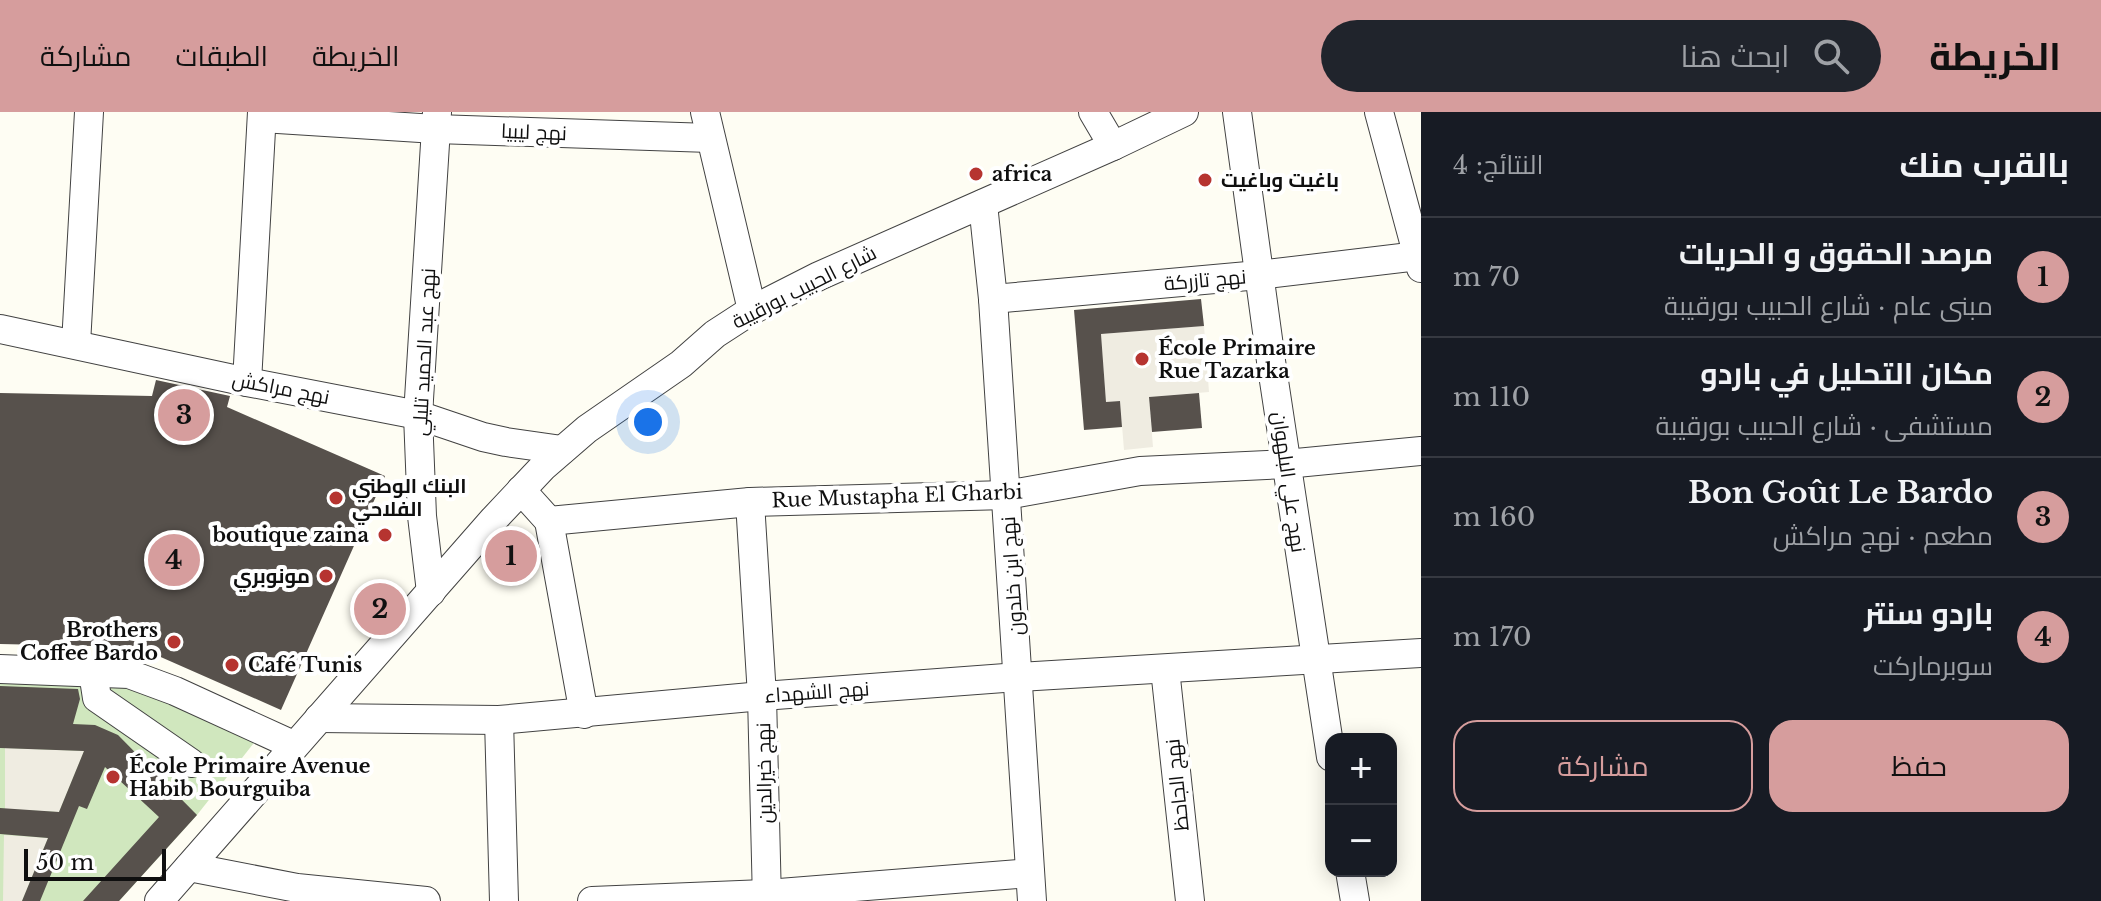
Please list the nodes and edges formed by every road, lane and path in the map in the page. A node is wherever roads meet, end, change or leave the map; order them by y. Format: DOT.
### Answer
graph roads {
  1 [pos="89,112"];
  2 [pos="1093,112"];
  3 [pos="1184,112"];
  4 [pos="1237,112"];
  5 [pos="1379,112"];
  6 [pos="262,115"];
  7 [pos="436,121"];
  8 [pos="708,125"];
  9 [pos="1113,146"];
  10 [pos="983,204"];
  11 [pos="1419,262"];
  12 [pos="1259,275"];
  13 [pos="993,299"];
  14 [pos="752,310"];
  15 [pos="0,329"];
  16 [pos="76,344"];
  17 [pos="247,382"];
  18 [pos="418,415"];
  19 [pos="562,450"];
  20 [pos="1421,451"];
  21 [pos="1286,464"];
  22 [pos="521,490"];
  23 [pos="1006,495"];
  24 [pos="750,502"];
  25 [pos="549,521"];
  26 [pos="431,592"];
  27 [pos="1421,653"];
  28 [pos="1315,660"];
  29 [pos="0,669"];
  30 [pos="1165,669"];
  31 [pos="93,672"];
  32 [pos="1019,677"];
  33 [pos="762,696"];
  34 [pos="584,714"];
  35 [pos="319,718"];
  36 [pos="499,720"];
  37 [pos="1327,733"];
  38 [pos="293,745"];
  39 [pos="191,763"];
  40 [pos="189,867"];
  41 [pos="1351,877"];
  42 [pos="1031,887"];
  43 [pos="767,898"];
  44 [pos="159,901"];
  45 [pos="426,901"];
  46 [pos="504,901"];
  47 [pos="592,901"];
  48 [pos="1190,901"];
  49 [pos="1355,901"];
  1 -- 16 [label="street"];
  2 -- 9 [label="street"];
  3 -- 9 [label="street, شارع الحبيب بورقيبة"];
  4 -- 12 [label="street, نهج علي البلهوان"];
  5 -- 11 [label="street"];
  6 -- 7 [label="street, نهج ليبيا"];
  6 -- 17 [label="street"];
  7 -- 8 [label="street, نهج ليبيا"];
  7 -- 18 [label="street, نهج عبد الحميد تليلي"];
  8 -- 14 [label="street"];
  9 -- 10 [label="street, شارع الحبيب بورقيبة"];
  10 -- 13 [label="street, نهج ابن خلدون"];
  10 -- 14 [label="street, شارع الحبيب بورقيبة"];
  11 -- 12 [label="street, نهج تازركة"];
  12 -- 13 [label="street, نهج تازركة"];
  12 -- 21 [label="street, نهج علي البلهوان"];
  13 -- 23 [label="street, نهج ابن خلدون"];
  14 -- 19 [label="street, شارع الحبيب بورقيبة"];
  15 -- 16 [label="street, نهج مراكش"];
  16 -- 17 [label="street, نهج مراكش"];
  17 -- 18 [label="street, نهج مراكش"];
  18 -- 19 [label="street, نهج مراكش"];
  18 -- 26 [label="street, نهج عبد الحميد تليلي"];
  19 -- 22 [label="street, شارع الحبيب بورقيبة"];
  20 -- 21 [label="street, Rue Mustapha El Gharbi"];
  21 -- 23 [label="street, Rue Mustapha El Gharbi"];
  21 -- 28 [label="street, نهج علي البلهوان"];
  22 -- 25 [label="street"];
  22 -- 26 [label="street, شارع الحبيب بورقيبة"];
  23 -- 24 [label="street, Rue Mustapha El Gharbi"];
  23 -- 32 [label="street, نهج ابن خلدون"];
  24 -- 25 [label="street, Rue Mustapha El Gharbi"];
  24 -- 33 [label="street, نهج خيرالدين"];
  25 -- 34 [label="street"];
  26 -- 35 [label="street, شارع الحبيب بورقيبة"];
  27 -- 28 [label="street, نهج الشهداء"];
  28 -- 30 [label="street, نهج الشهداء"];
  28 -- 37 [label="street, نهج علي البلهوان"];
  29 -- 31 [label="street"];
  30 -- 32 [label="street, نهج الشهداء"];
  30 -- 48 [label="street, نهج الجاحظ"];
  31 -- 38 [label="street"];
  31 -- 39 [label="street"];
  32 -- 33 [label="street, نهج الشهداء"];
  32 -- 42 [label="street, نهج ابن خلدون"];
  33 -- 34 [label="street, نهج الشهداء"];
  33 -- 43 [label="street, نهج خيرالدين"];
  34 -- 36 [label="street, نهج الشهداء"];
  35 -- 36 [label="street, نهج الشهداء"];
  35 -- 38 [label="street, شارع الحبيب بورقيبة"];
  36 -- 46 [label="street"];
  38 -- 40 [label="street, شارع الحبيب بورقيبة"];
  40 -- 44 [label="street, شارع الحبيب بورقيبة"];
  40 -- 45 [label="street"];
  41 -- 49 [label="street"];
  42 -- 43 [label="street"];
  43 -- 47 [label="street"];
}
